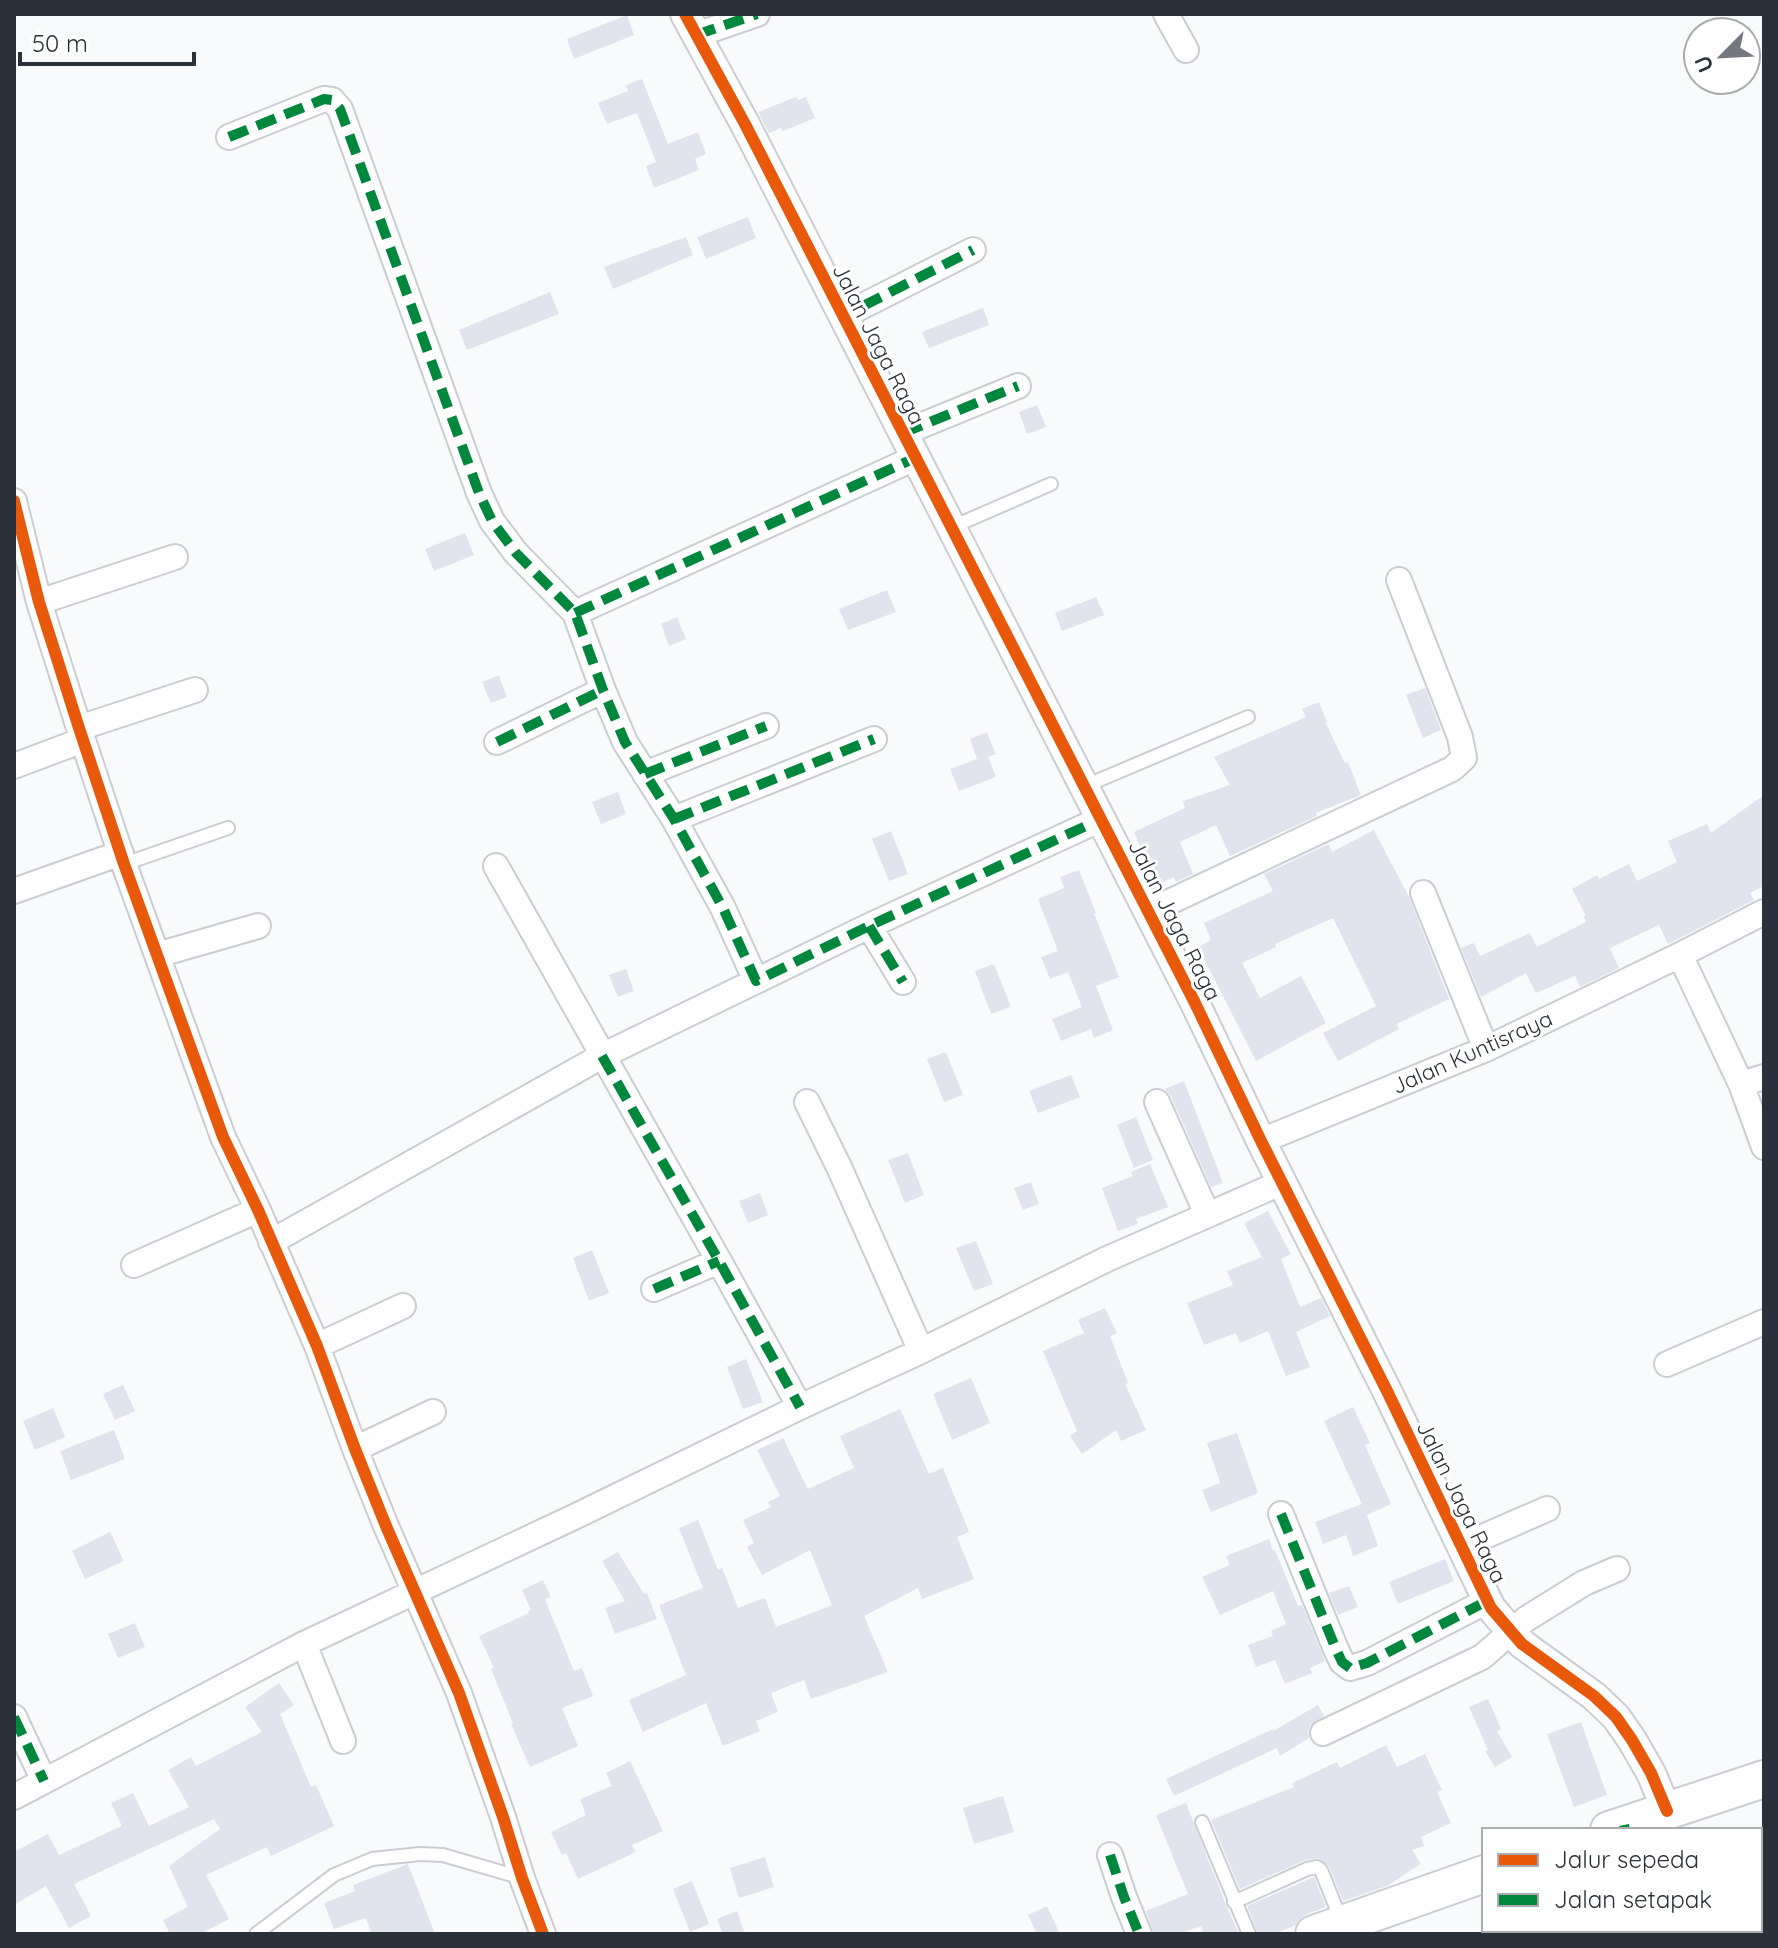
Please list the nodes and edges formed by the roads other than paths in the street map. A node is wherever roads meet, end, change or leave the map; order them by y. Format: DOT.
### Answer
graph roads {
  1 [pos="757,14"];
  2 [pos="1166,14"];
  3 [pos="691,25"];
  4 [pos="1186,50"];
  5 [pos="229,137"];
  6 [pos="973,250"];
  7 [pos="843,316"];
  8 [pos="1018,386"];
  9 [pos="909,445"];
  10 [pos="1051,484"];
  11 [pos="14,501"];
  12 [pos="950,528"];
  13 [pos="175,557"];
  14 [pos="1399,580"];
  15 [pos="39,602"];
  16 [pos="575,613"];
  17 [pos="195,690"];
  18 [pos="603,690"];
  19 [pos="1248,717"];
  20 [pos="766,726"];
  21 [pos="81,734"];
  22 [pos="874,739"];
  23 [pos="497,742"];
  24 [pos="14,766"];
  25 [pos="645,774"];
  26 [pos="1085,786"];
  27 [pos="674,819"];
  28 [pos="1101,819"];
  29 [pos="228,828"];
  30 [pos="122,858"];
  31 [pos="496,866"];
  32 [pos="14,891"];
  33 [pos="1423,893"];
  34 [pos="1148,912"];
  35 [pos="1764,912"];
  36 [pos="258,926"];
  37 [pos="869,926"];
  38 [pos="157,955"];
  39 [pos="1680,955"];
  40 [pos="756,981"];
  41 [pos="903,982"];
  42 [pos="1486,1049"];
  43 [pos="602,1056"];
  44 [pos="1752,1081"];
  45 [pos="807,1102"];
  46 [pos="1157,1102"];
  47 [pos="1261,1141"];
  48 [pos="1764,1147"];
  49 [pos="1283,1182"];
  50 [pos="258,1210"];
  51 [pos="1207,1214"];
  52 [pos="271,1242"];
  53 [pos="719,1261"];
  54 [pos="134,1265"];
  55 [pos="654,1289"];
  56 [pos="403,1306"];
  57 [pos="1764,1322"];
  58 [pos="317,1346"];
  59 [pos="921,1351"];
  60 [pos="1667,1364"];
  61 [pos="800,1407"];
  62 [pos="433,1412"];
  63 [pos="355,1449"];
  64 [pos="1547,1509"];
  65 [pos="1281,1514"];
  66 [pos="1462,1546"];
  67 [pos="1617,1569"];
  68 [pos="414,1591"];
  69 [pos="1498,1616"];
  70 [pos="304,1644"];
  71 [pos="14,1717"];
  72 [pos="1323,1733"];
  73 [pos="343,1741"];
  74 [pos="1764,1779"];
  75 [pos="44,1781"];
  76 [pos="14,1797"];
  77 [pos="1667,1811"];
  78 [pos="1202,1822"];
  79 [pos="1619,1828"];
  80 [pos="1110,1855"];
  81 [pos="1482,1875"];
  82 [pos="522,1878"];
  83 [pos="1234,1902"];
  84 [pos="1328,1929"];
  85 [pos="256,1934"];
  86 [pos="543,1934"];
  87 [pos="1139,1934"];
  88 [pos="1249,1934"];
  1 -- 3 [label="street"];
  2 -- 4 [label="street"];
  3 -- 7 [label="street, Jalan Jaga Raga"];
  5 -- 16 [label="street"];
  6 -- 7 [label="street"];
  7 -- 9 [label="street, Jalan Jaga Raga"];
  8 -- 9 [label="street"];
  9 -- 12 [label="street, Jalan Jaga Raga"];
  9 -- 16 [label="street"];
  10 -- 12 [label="lane"];
  11 -- 15 [label="street"];
  12 -- 26 [label="street, Jalan Jaga Raga"];
  13 -- 15 [label="street"];
  14 -- 34 [label="street"];
  15 -- 21 [label="street"];
  16 -- 18 [label="street"];
  17 -- 21 [label="street"];
  18 -- 23 [label="street"];
  18 -- 25 [label="street"];
  19 -- 26 [label="lane"];
  20 -- 25 [label="street"];
  21 -- 24 [label="street"];
  21 -- 30 [label="street"];
  22 -- 27 [label="street"];
  25 -- 27 [label="street"];
  26 -- 28 [label="street, Jalan Jaga Raga"];
  27 -- 40 [label="street"];
  28 -- 34 [label="street, Jalan Jaga Raga"];
  28 -- 37 [label="street"];
  29 -- 30 [label="lane"];
  30 -- 32 [label="street"];
  30 -- 38 [label="street"];
  31 -- 43 [label="street"];
  33 -- 42 [label="street"];
  34 -- 47 [label="street, Jalan Jaga Raga"];
  35 -- 39 [label="street, Jalan Kuntisraya"];
  36 -- 38 [label="street"];
  37 -- 40 [label="street"];
  37 -- 41 [label="street"];
  38 -- 50 [label="street"];
  39 -- 42 [label="street, Jalan Kuntisraya"];
  39 -- 44 [label="street"];
  40 -- 43 [label="street"];
  42 -- 47 [label="street, Jalan Kuntisraya"];
  43 -- 52 [label="street"];
  43 -- 53 [label="street"];
  44 -- 48 [label="street"];
  45 -- 59 [label="street"];
  46 -- 51 [label="street"];
  47 -- 49 [label="street, Jalan Jaga Raga"];
  49 -- 51 [label="street"];
  49 -- 66 [label="street, Jalan Jaga Raga"];
  50 -- 52 [label="street"];
  50 -- 54 [label="street"];
  51 -- 59 [label="street"];
  52 -- 58 [label="street"];
  53 -- 55 [label="street"];
  53 -- 61 [label="street"];
  56 -- 58 [label="street"];
  57 -- 60 [label="street"];
  58 -- 63 [label="street"];
  59 -- 61 [label="street"];
  61 -- 68 [label="street"];
  62 -- 63 [label="street"];
  63 -- 68 [label="street"];
  64 -- 66 [label="street"];
  65 -- 69 [label="street"];
  66 -- 69 [label="street, Jalan Jaga Raga"];
  67 -- 69 [label="street"];
  68 -- 70 [label="street"];
  68 -- 82 [label="street"];
  69 -- 72 [label="street"];
  69 -- 77 [label="street, Jalan Jaga Raga"];
  70 -- 73 [label="street"];
  70 -- 75 [label="street"];
  71 -- 75 [label="street"];
  74 -- 77 [label="main road"];
  75 -- 76 [label="street"];
  77 -- 79 [label="main road"];
  78 -- 83 [label="lane"];
  80 -- 87 [label="street"];
  81 -- 84 [label="main road"];
  82 -- 85 [label="lane"];
  82 -- 86 [label="street"];
  83 -- 84 [label="lane"];
  83 -- 88 [label="lane"];
}
